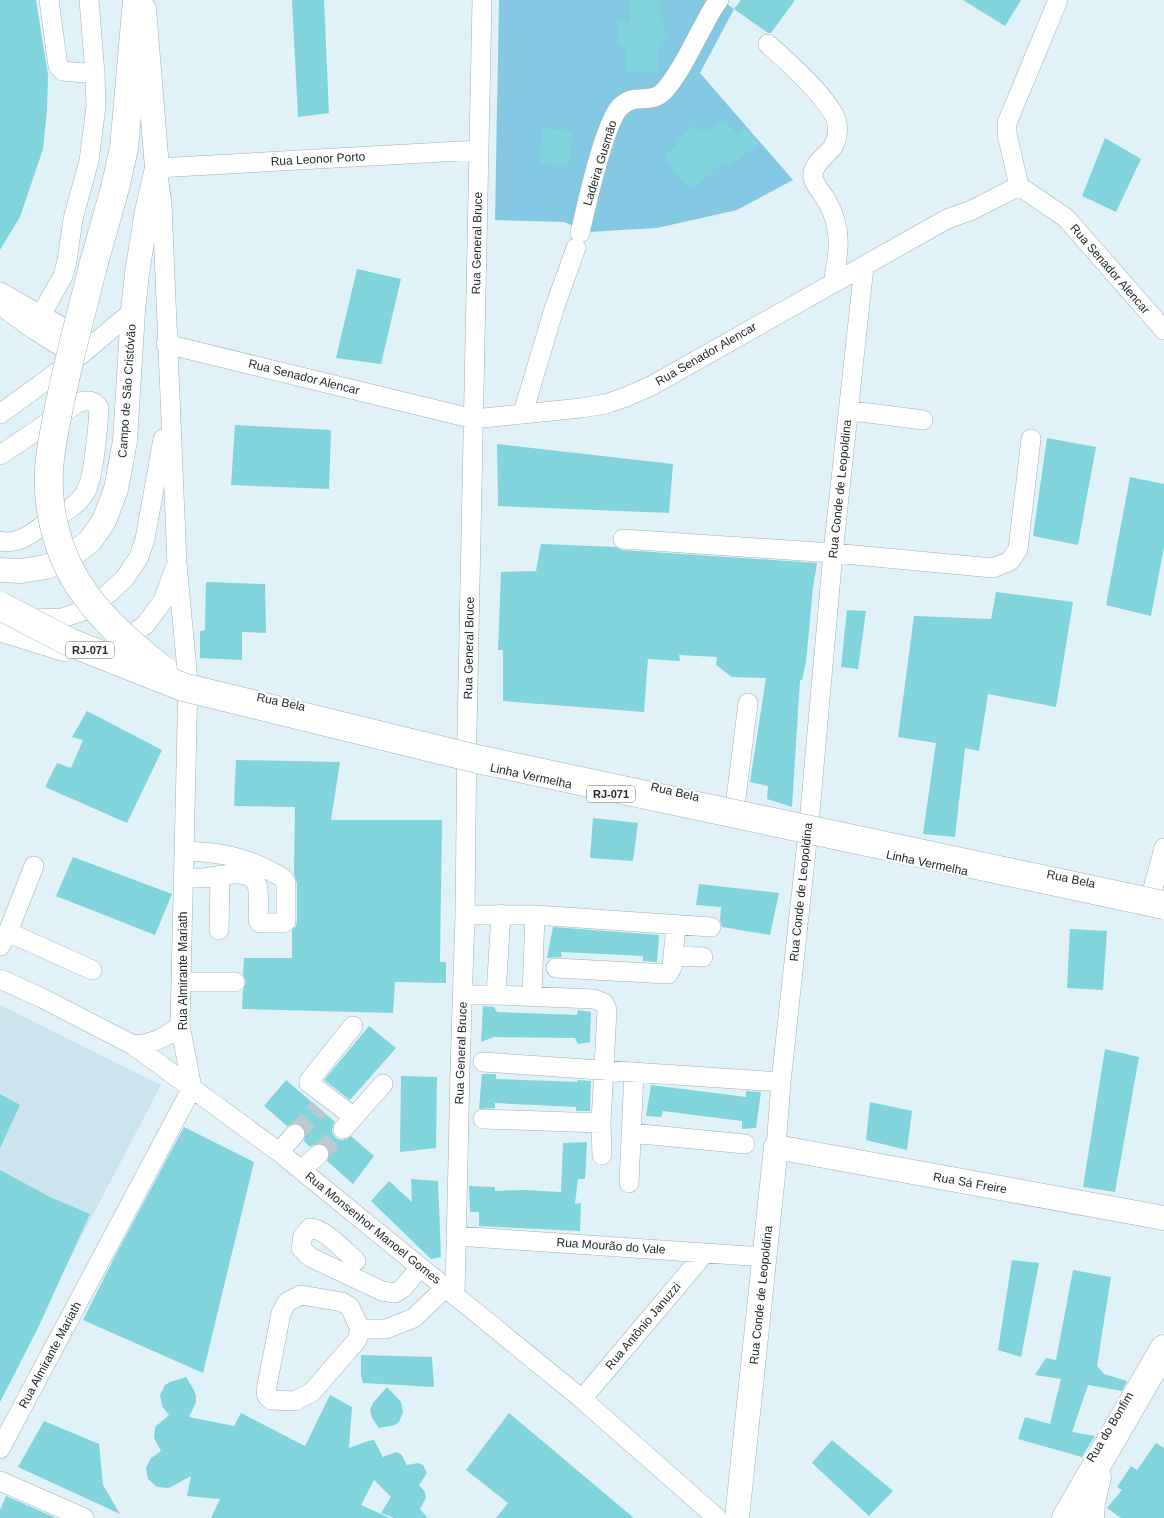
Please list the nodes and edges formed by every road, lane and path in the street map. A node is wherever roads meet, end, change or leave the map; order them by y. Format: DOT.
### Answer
graph roads {
  1 [pos="49,0"];
  2 [pos="89,0"];
  3 [pos="137,0"];
  4 [pos="144,0"];
  5 [pos="482,0"];
  6 [pos="719,0"];
  7 [pos="1058,0"];
  8 [pos="768,44"];
  9 [pos="95,74"];
  10 [pos="479,150"];
  11 [pos="157,168"];
  12 [pos="1019,186"];
  13 [pos="864,266"];
  14 [pos="833,283"];
  15 [pos="0,292"];
  16 [pos="0,305"];
  17 [pos="133,311"];
  18 [pos="37,322"];
  19 [pos="1164,330"];
  20 [pos="93,344"];
  21 [pos="166,344"];
  22 [pos="78,357"];
  23 [pos="169,406"];
  24 [pos="848,411"];
  25 [pos="523,413"];
  26 [pos="0,414"];
  27 [pos="474,419"];
  28 [pos="923,420"];
  29 [pos="1031,439"];
  30 [pos="0,455"];
  31 [pos="623,539"];
  32 [pos="0,541"];
  33 [pos="833,553"];
  34 [pos="177,564"];
  35 [pos="0,570"];
  36 [pos="0,607"];
  37 [pos="0,613"];
  38 [pos="33,619"];
  39 [pos="0,627"];
  40 [pos="0,636"];
  41 [pos="65,648"];
  42 [pos="186,684"];
  43 [pos="748,703"];
  44 [pos="467,743"];
  45 [pos="735,806"];
  46 [pos="809,823"];
  47 [pos="1164,848"];
  48 [pos="184,851"];
  49 [pos="34,866"];
  50 [pos="220,875"];
  51 [pos="184,878"];
  52 [pos="1161,904"];
  53 [pos="501,914"];
  54 [pos="466,915"];
  55 [pos="535,915"];
  56 [pos="676,925"];
  57 [pos="711,927"];
  58 [pos="219,930"];
  59 [pos="4,939"];
  60 [pos="673,956"];
  61 [pos="703,957"];
  62 [pos="556,968"];
  63 [pos="92,970"];
  64 [pos="0,979"];
  65 [pos="181,982"];
  66 [pos="235,982"];
  67 [pos="463,995"];
  68 [pos="496,995"];
  69 [pos="532,996"];
  70 [pos="180,1025"];
  71 [pos="353,1026"];
  72 [pos="133,1045"];
  73 [pos="483,1062"];
  74 [pos="603,1069"];
  75 [pos="634,1072"];
  76 [pos="781,1082"];
  77 [pos="384,1084"];
  78 [pos="192,1088"];
  79 [pos="483,1119"];
  80 [pos="601,1123"];
  81 [pos="631,1133"];
  82 [pos="296,1134"];
  83 [pos="745,1144"];
  84 [pos="776,1147"];
  85 [pos="279,1152"];
  86 [pos="319,1154"];
  87 [pos="602,1155"];
  88 [pos="302,1170"];
  89 [pos="628,1184"];
  90 [pos="1164,1218"];
  91 [pos="457,1236"];
  92 [pos="705,1253"];
  93 [pos="765,1257"];
  94 [pos="356,1261"];
  95 [pos="420,1267"];
  96 [pos="450,1292"];
  97 [pos="360,1329"];
  98 [pos="1164,1335"];
  99 [pos="1164,1349"];
  100 [pos="582,1399"];
  101 [pos="1117,1429"];
  102 [pos="0,1449"];
  103 [pos="0,1481"];
  104 [pos="84,1518"];
  105 [pos="717,1518"];
  106 [pos="737,1518"];
  107 [pos="1056,1518"];
  108 [pos="1066,1518"];
  109 [pos="1090,1518"];
  1 -- 9 [label="street"];
  2 -- 9 [label="street"];
  3 -- 42 [label="highway, bridge"];
  4 -- 11 [label="main road, Campo de São Cristóvão"];
  5 -- 10 [label="street, Rua General Bruce"];
  6 -- 25 [label="street, Ladeira Gusmão"];
  7 -- 12 [label="street"];
  8 -- 14 [label="street"];
  9 -- 18 [label="street"];
  10 -- 11 [label="street, Rua Leonor Porto"];
  10 -- 27 [label="street, Rua General Bruce"];
  11 -- 17 [label="main road, Campo de São Cristóvão"];
  11 -- 21 [label="street, Campo de São Cristóvão"];
  12 -- 13 [label="street, Rua Senador Alencar"];
  12 -- 19 [label="street, Rua Senador Alencar"];
  13 -- 14 [label="street, Rua Senador Alencar"];
  13 -- 24 [label="street, Rua Conde de Leopoldina"];
  14 -- 25 [label="street, Rua Senador Alencar"];
  15 -- 18 [label="street"];
  16 -- 18 [label="street"];
  17 -- 20 [label="street"];
  17 -- 35 [label="main road, Campo de São Cristóvão"];
  18 -- 20 [label="street"];
  18 -- 22 [label="street"];
  20 -- 22 [label="street"];
  21 -- 23 [label="street, Campo de São Cristóvão"];
  21 -- 27 [label="street, Rua Senador Alencar"];
  22 -- 26 [label="street"];
  23 -- 34 [label="street, Campo de São Cristóvão"];
  23 -- 38 [label="street, Campo de São Cristóvão"];
  24 -- 28 [label="street"];
  24 -- 33 [label="street, Rua Conde de Leopoldina"];
  25 -- 27 [label="street, Rua Senador Alencar"];
  27 -- 44 [label="street, Rua General Bruce"];
  29 -- 33 [label="street"];
  30 -- 32 [label="street"];
  31 -- 33 [label="street"];
  33 -- 46 [label="street, Rua Conde de Leopoldina"];
  34 -- 40 [label="street, Campo de São Cristóvão"];
  34 -- 42 [label="street, Rua Almirante Mariath"];
  36 -- 38 [label="highway"];
  36 -- 42 [label="highway, Linha Vermelha / RJ-071, bridge"];
  37 -- 41 [label="highway, Linha Vermelha / RJ-071"];
  39 -- 41 [label="highway"];
  41 -- 52 [label="highway, Linha Vermelha / RJ-071"];
  42 -- 44 [label="street, Rua Bela"];
  42 -- 48 [label="street, Rua Almirante Mariath"];
  42 -- 52 [label="highway, Linha Vermelha / RJ-071, bridge"];
  43 -- 45 [label="street"];
  44 -- 45 [label="street, Rua Bela"];
  44 -- 54 [label="street, Rua General Bruce"];
  45 -- 46 [label="street, Rua Bela"];
  46 -- 52 [label="street, Rua Bela"];
  46 -- 76 [label="street, Rua Conde de Leopoldina"];
  47 -- 52 [label="street"];
  48 -- 50 [label="street"];
  48 -- 51 [label="street, Rua Almirante Mariath"];
  49 -- 59 [label="street"];
  50 -- 51 [label="street"];
  50 -- 58 [label="street"];
  51 -- 65 [label="street, Rua Almirante Mariath"];
  53 -- 54 [label="street"];
  53 -- 55 [label="street"];
  53 -- 68 [label="street"];
  54 -- 67 [label="street, Rua General Bruce"];
  55 -- 56 [label="street"];
  55 -- 69 [label="street"];
  56 -- 57 [label="street"];
  56 -- 60 [label="street"];
  59 -- 63 [label="street"];
  60 -- 61 [label="street"];
  60 -- 62 [label="street"];
  64 -- 72 [label="street, Rua Monsenhor Manoel Gomes"];
  65 -- 66 [label="street"];
  65 -- 70 [label="street, Rua Almirante Mariath"];
  67 -- 68 [label="street"];
  67 -- 91 [label="street, Rua General Bruce"];
  68 -- 69 [label="street"];
  69 -- 74 [label="street"];
  70 -- 72 [label="street"];
  70 -- 78 [label="street, Rua Almirante Mariath"];
  71 -- 77 [label="street"];
  72 -- 78 [label="street, Rua Monsenhor Manoel Gomes"];
  73 -- 74 [label="street"];
  74 -- 75 [label="street"];
  74 -- 80 [label="street"];
  75 -- 76 [label="street"];
  75 -- 81 [label="street"];
  76 -- 84 [label="street, Rua Conde de Leopoldina"];
  78 -- 85 [label="street, Rua Monsenhor Manoel Gomes"];
  78 -- 102 [label="street, Rua Almirante Mariath"];
  79 -- 80 [label="street"];
  80 -- 87 [label="street"];
  81 -- 83 [label="street"];
  81 -- 89 [label="street"];
  82 -- 85 [label="street"];
  84 -- 90 [label="main road, Rua Sá Freire"];
  84 -- 93 [label="main road, Rua Conde de Leopoldina"];
  85 -- 88 [label="street, Rua Monsenhor Manoel Gomes"];
  86 -- 88 [label="street"];
  88 -- 95 [label="street, Rua Monsenhor Manoel Gomes"];
  91 -- 92 [label="street, Rua Mourão do Vale"];
  91 -- 96 [label="street, Rua General Bruce"];
  92 -- 93 [label="street, Rua Mourão do Vale"];
  92 -- 100 [label="street, Rua Antônio Januzzi"];
  93 -- 106 [label="main road, Rua Conde de Leopoldina"];
  94 -- 95 [label="street"];
  95 -- 96 [label="street, Rua Monsenhor Manoel Gomes"];
  96 -- 97 [label="street"];
  96 -- 100 [label="street, Rua Monsenhor Manoel Gomes"];
  97 -- 97 [label="street"];
  98 -- 107 [label="street, Rua do Bonfim"];
  99 -- 101 [label="highway"];
  100 -- 105 [label="street, Rua Monsenhor Manoel Gomes"];
  101 -- 108 [label="highway"];
  101 -- 109 [label="highway"];
  103 -- 104 [label="street"];
}
